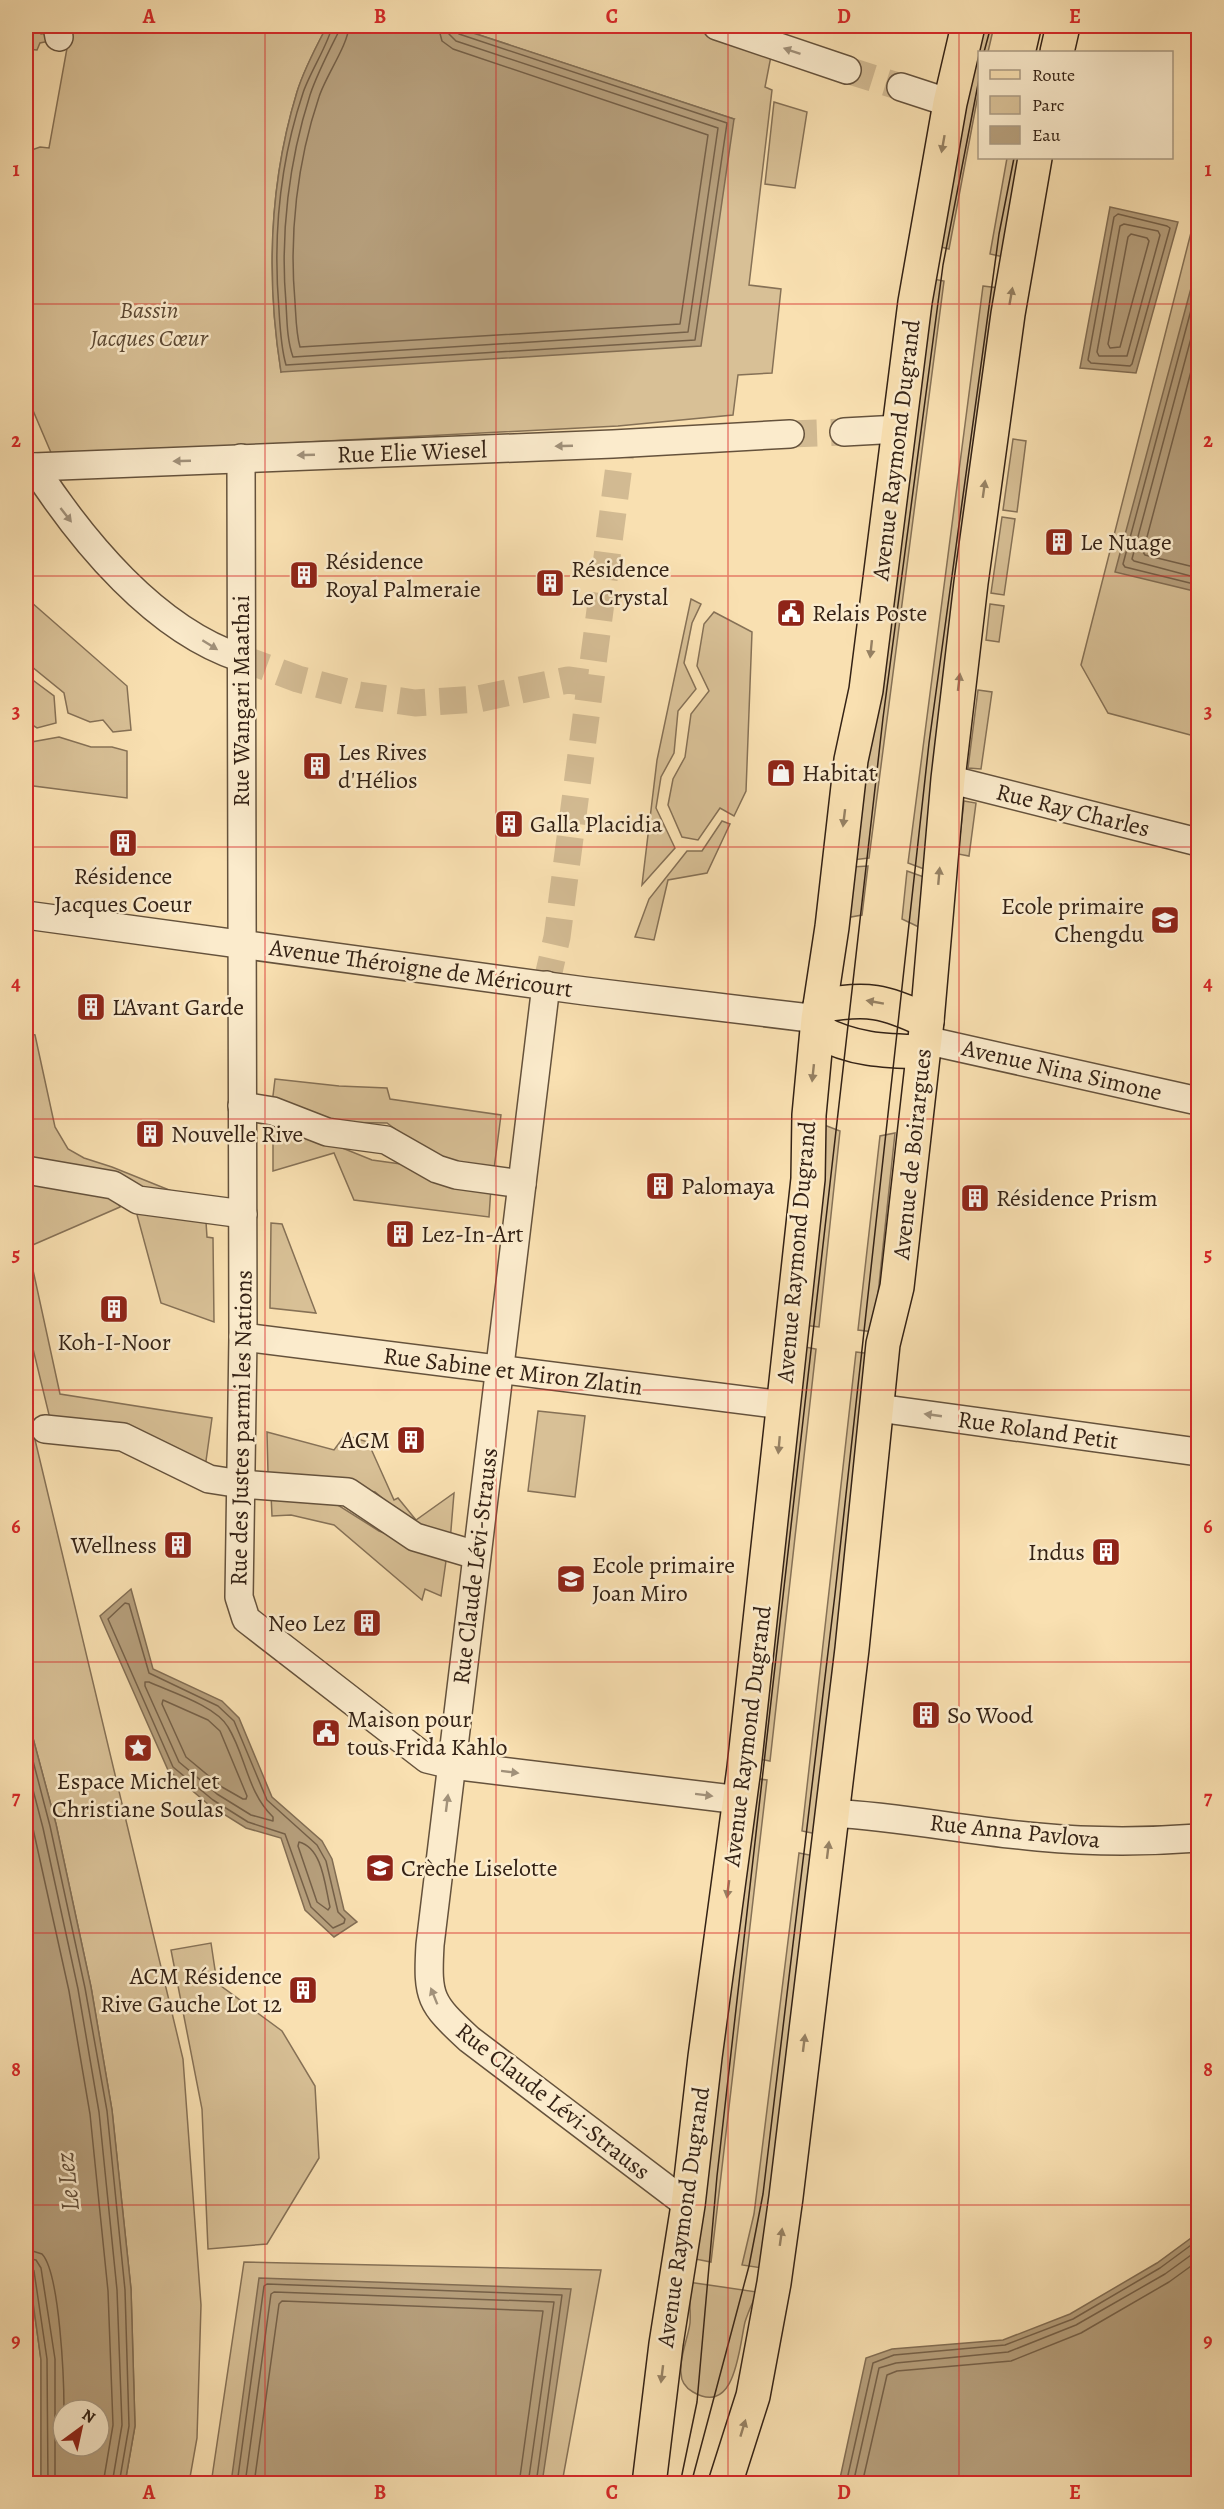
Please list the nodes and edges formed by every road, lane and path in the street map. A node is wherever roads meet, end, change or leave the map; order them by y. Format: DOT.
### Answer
graph roads {
  1 [pos="717,26"];
  2 [pos="968,26"];
  3 [pos="1063,26"];
  4 [pos="1057,51"];
  5 [pos="847,70"];
  6 [pos="900,87"];
  7 [pos="950,103"];
  8 [pos="1035,159"];
  9 [pos="899,429"];
  10 [pos="844,432"];
  11 [pos="790,434"];
  12 [pos="241,458"];
  13 [pos="241,658"];
  14 [pos="948,779"];
  15 [pos="1198,842"];
  16 [pos="26,915"];
  17 [pos="242,944"];
  18 [pos="546,985"];
  19 [pos="818,1019"];
  20 [pos="925,1037"];
  21 [pos="1198,1101"];
  22 [pos="242,1106"];
  23 [pos="26,1170"];
  24 [pos="522,1184"];
  25 [pos="243,1214"];
  26 [pos="243,1337"];
  27 [pos="499,1369"];
  28 [pos="783,1405"];
  29 [pos="878,1408"];
  30 [pos="45,1429"];
  31 [pos="1198,1452"];
  32 [pos="241,1484"];
  33 [pos="476,1555"];
  34 [pos="452,1765"];
  35 [pos="740,1800"];
  36 [pos="832,1813"];
  37 [pos="1198,1838"];
  38 [pos="688,2205"];
  39 [pos="650,2484"];
  40 [pos="725,2484"];
  5 -- 1 [label="street, one-way"];
  2 -- 7 [label="main road, Avenue Raymond Dugrand"];
  3 -- 4 [label="main road"];
  6 -- 7 [label="street"];
  7 -- 9 [label="main road, Avenue Raymond Dugrand, one-way"];
  14 -- 8 [label="main road, one-way"];
  9 -- 10 [label="street"];
  9 -- 19 [label="main road, Avenue Raymond Dugrand, one-way"];
  11 -- 12 [label="street, Rue Elie Wiesel, one-way"];
  12 -- 13 [label="street, Rue Wangari Maathai"];
  12 -- 13 [label="street, Rue Elie Wiesel, one-way"];
  13 -- 17 [label="street, Rue Wangari Maathai"];
  14 -- 15 [label="street, Rue Ray Charles"];
  20 -- 14 [label="main road, one-way"];
  16 -- 17 [label="street, Avenue Théroigne de Méricourt"];
  17 -- 18 [label="street, Avenue Théroigne de Méricourt"];
  17 -- 22 [label="street, Rue des Justes parmi les Nations"];
  18 -- 19 [label="street, Avenue Théroigne de Méricourt"];
  18 -- 24 [label="street, Rue Claude Lévi-Strauss"];
  19 -- 20 [label="main road"];
  20 -- 19 [label="main road, one-way"];
  19 -- 28 [label="main road, Avenue Raymond Dugrand, one-way"];
  20 -- 21 [label="street, Avenue Nina Simone"];
  20 -- 29 [label="main road, Avenue de Boirargues"];
  22 -- 24 [label="street"];
  22 -- 25 [label="street, Rue des Justes parmi les Nations"];
  23 -- 25 [label="street"];
  24 -- 27 [label="street, Rue Claude Lévi-Strauss"];
  25 -- 26 [label="street, Rue des Justes parmi les Nations"];
  26 -- 27 [label="street, Rue Sabine et Miron Zlatin"];
  26 -- 32 [label="street, Rue des Justes parmi les Nations"];
  27 -- 28 [label="street, Rue Sabine et Miron Zlatin"];
  27 -- 33 [label="street, Rue Claude Lévi-Strauss"];
  28 -- 35 [label="main road, Avenue Raymond Dugrand, one-way"];
  31 -- 29 [label="street, Rue Roland Petit, one-way"];
  29 -- 36 [label="main road"];
  30 -- 32 [label="street"];
  32 -- 33 [label="street"];
  32 -- 34 [label="street, Rue des Justes parmi les Nations"];
  33 -- 34 [label="street, Rue Claude Lévi-Strauss"];
  34 -- 35 [label="street, Rue des Justes parmi les Nations, one-way"];
  38 -- 34 [label="street, Rue Claude Lévi-Strauss, one-way"];
  35 -- 38 [label="main road, Avenue Raymond Dugrand, one-way"];
  36 -- 37 [label="street, Rue Anna Pavlova"];
  40 -- 36 [label="main road, one-way"];
  38 -- 39 [label="main road, Avenue Raymond Dugrand, one-way"];
}
